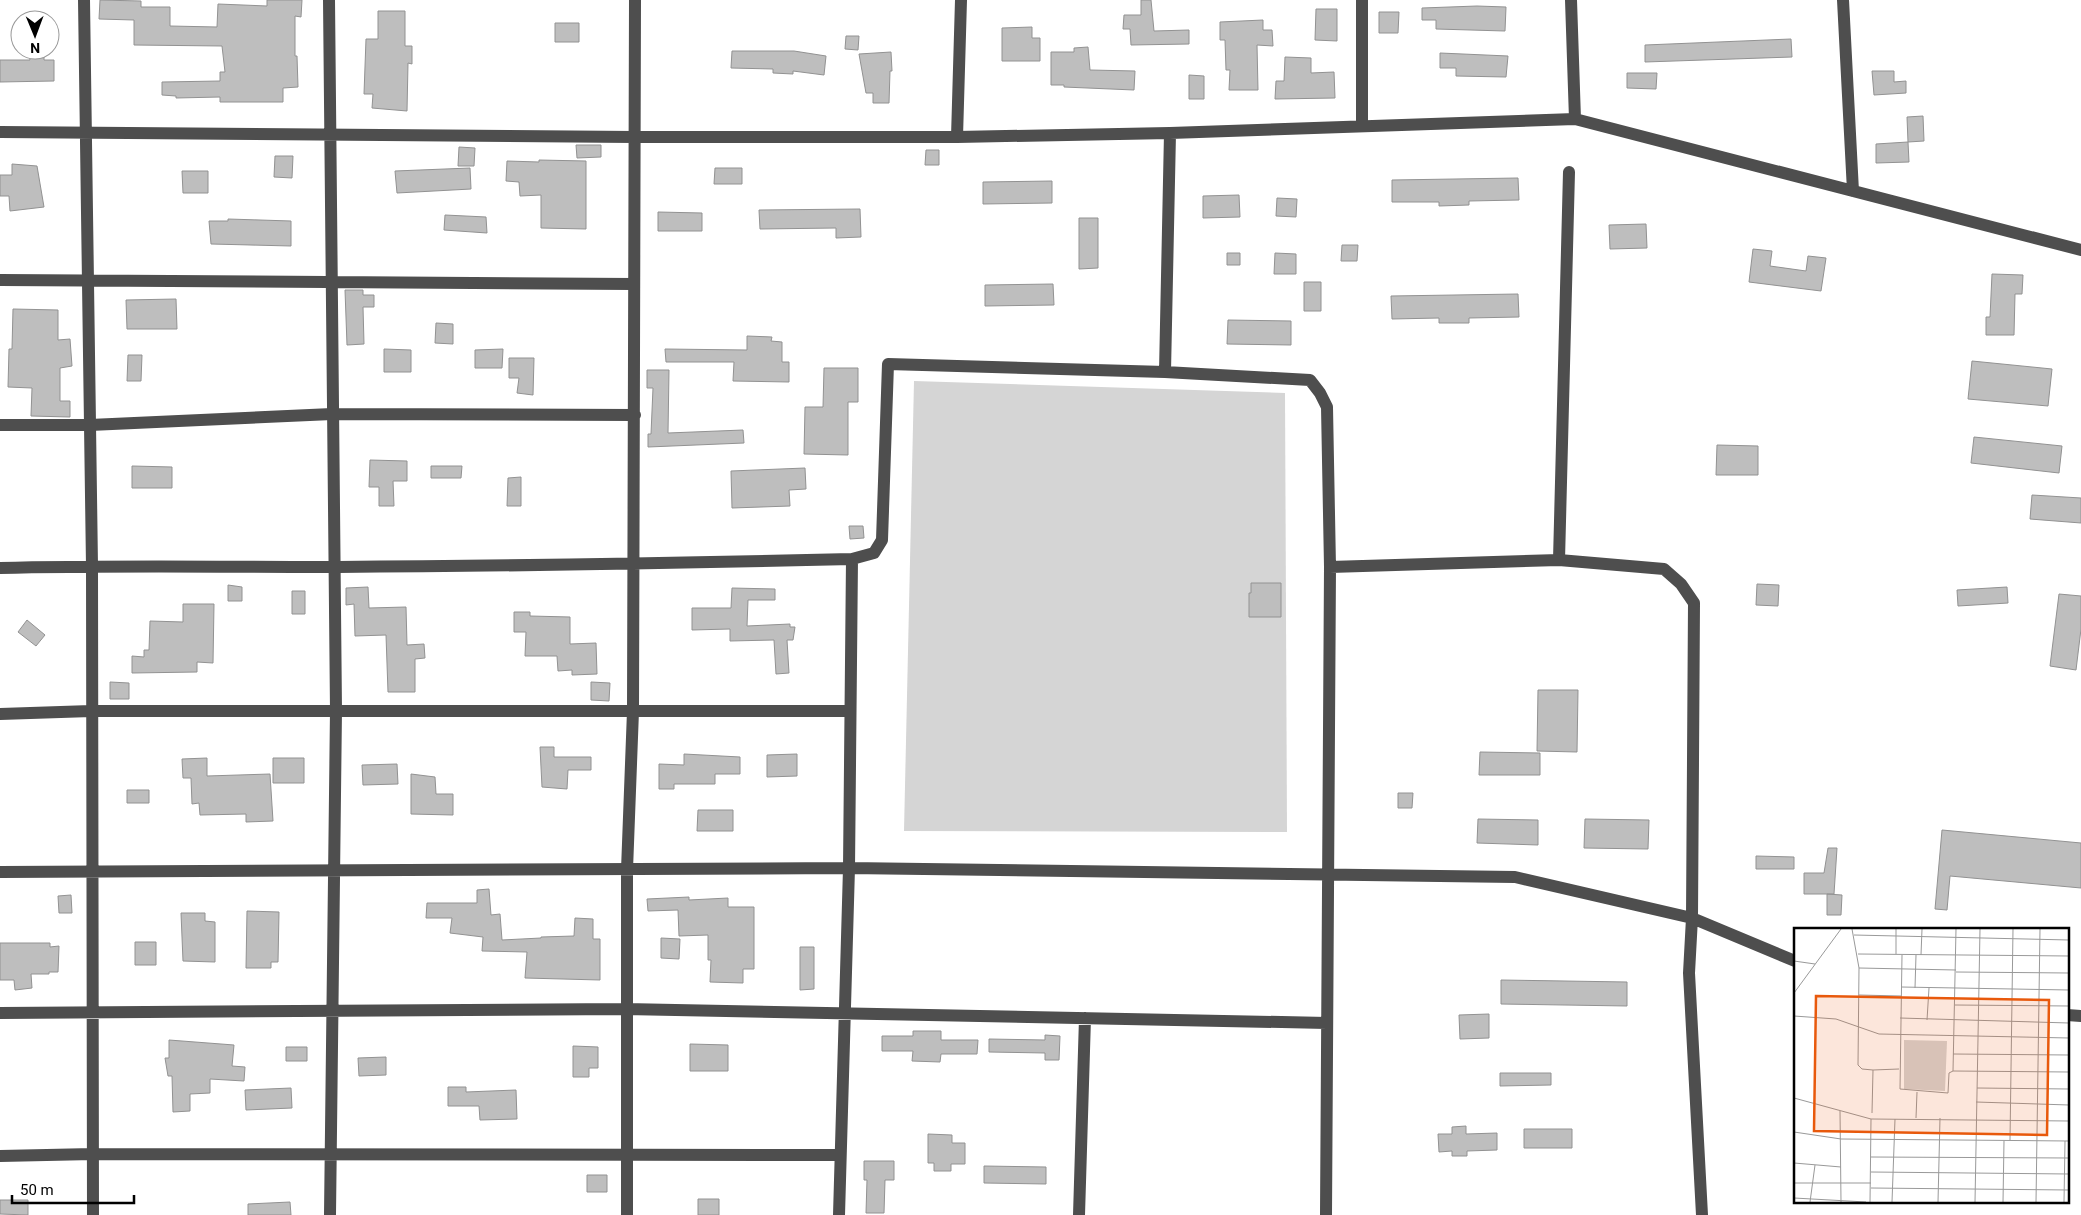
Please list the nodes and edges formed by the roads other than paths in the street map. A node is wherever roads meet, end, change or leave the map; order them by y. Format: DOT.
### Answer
graph roads {
  1 [pos="84,0"];
  2 [pos="329,0"];
  3 [pos="635,0"];
  4 [pos="961,0"];
  5 [pos="1362,0"];
  6 [pos="1571,0"];
  7 [pos="1844,0"];
  8 [pos="1576,119"];
  9 [pos="1362,126"];
  10 [pos="0,132"];
  11 [pos="86,133"];
  12 [pos="1170,133"];
  13 [pos="330,135"];
  14 [pos="634,137"];
  15 [pos="957,137"];
  16 [pos="1569,172"];
  17 [pos="1853,191"];
  18 [pos="2081,250"];
  19 [pos="0,280"];
  20 [pos="87,281"];
  21 [pos="331,282"];
  22 [pos="634,284"];
  23 [pos="1165,372"];
  24 [pos="332,414"];
  25 [pos="635,415"];
  26 [pos="0,425"];
  27 [pos="90,425"];
  28 [pos="852,560"];
  29 [pos="1559,560"];
  30 [pos="633,564"];
  31 [pos="92,566"];
  32 [pos="335,567"];
  33 [pos="1330,567"];
  34 [pos="0,568"];
  35 [pos="336,710"];
  36 [pos="91,711"];
  37 [pos="633,711"];
  38 [pos="850,711"];
  39 [pos="0,714"];
  40 [pos="850,868"];
  41 [pos="92,870"];
  42 [pos="334,870"];
  43 [pos="627,870"];
  44 [pos="0,872"];
  45 [pos="1328,874"];
  46 [pos="1692,918"];
  47 [pos="1794,961"];
  48 [pos="625,1009"];
  49 [pos="334,1010"];
  50 [pos="94,1012"];
  51 [pos="845,1012"];
  52 [pos="0,1013"];
  53 [pos="2068,1015"];
  54 [pos="2081,1016"];
  55 [pos="1085,1018"];
  56 [pos="1328,1024"];
  57 [pos="93,1154"];
  58 [pos="330,1155"];
  59 [pos="626,1155"];
  60 [pos="840,1155"];
  61 [pos="0,1156"];
  62 [pos="93,1215"];
  63 [pos="330,1215"];
  64 [pos="627,1215"];
  65 [pos="839,1215"];
  66 [pos="1079,1215"];
  67 [pos="1326,1215"];
  68 [pos="1702,1215"];
  1 -- 11 [label="street"];
  2 -- 13 [label="street"];
  3 -- 14 [label="street"];
  4 -- 15 [label="street"];
  5 -- 9 [label="street"];
  6 -- 8 [label="street"];
  7 -- 17 [label="street"];
  8 -- 9 [label="street"];
  8 -- 17 [label="street"];
  9 -- 12 [label="street"];
  10 -- 11 [label="street"];
  11 -- 13 [label="street"];
  11 -- 20 [label="street"];
  12 -- 15 [label="street"];
  12 -- 23 [label="street"];
  13 -- 14 [label="street"];
  13 -- 21 [label="street"];
  14 -- 15 [label="street"];
  14 -- 22 [label="street"];
  16 -- 29 [label="street"];
  17 -- 18 [label="street"];
  19 -- 20 [label="street"];
  20 -- 21 [label="street"];
  20 -- 27 [label="street"];
  21 -- 22 [label="street"];
  21 -- 24 [label="street"];
  22 -- 25 [label="street"];
  23 -- 28 [label="street"];
  23 -- 33 [label="street"];
  24 -- 25 [label="street"];
  24 -- 27 [label="street"];
  24 -- 32 [label="street"];
  25 -- 30 [label="street"];
  26 -- 27 [label="street"];
  27 -- 31 [label="street"];
  28 -- 30 [label="street"];
  28 -- 38 [label="street"];
  29 -- 33 [label="street"];
  29 -- 46 [label="street"];
  30 -- 32 [label="street"];
  30 -- 37 [label="street"];
  31 -- 32 [label="street"];
  31 -- 34 [label="street"];
  31 -- 36 [label="street"];
  32 -- 35 [label="street"];
  33 -- 45 [label="street"];
  35 -- 36 [label="street"];
  35 -- 37 [label="street"];
  35 -- 42 [label="street"];
  36 -- 39 [label="street"];
  36 -- 41 [label="street"];
  37 -- 38 [label="street"];
  37 -- 43 [label="street"];
  38 -- 40 [label="street"];
  40 -- 43 [label="street"];
  40 -- 45 [label="street"];
  40 -- 51 [label="street"];
  41 -- 42 [label="street"];
  41 -- 44 [label="street"];
  41 -- 50 [label="street"];
  42 -- 43 [label="street"];
  42 -- 49 [label="street"];
  43 -- 48 [label="street"];
  45 -- 46 [label="street"];
  45 -- 56 [label="street"];
  46 -- 47 [label="street"];
  46 -- 68 [label="street"];
  48 -- 49 [label="street"];
  48 -- 51 [label="street"];
  48 -- 59 [label="street"];
  49 -- 50 [label="street"];
  49 -- 58 [label="street"];
  50 -- 52 [label="street"];
  50 -- 57 [label="street"];
  51 -- 55 [label="street"];
  51 -- 60 [label="street"];
  53 -- 54 [label="street"];
  55 -- 56 [label="street"];
  55 -- 66 [label="street"];
  56 -- 67 [label="street"];
  57 -- 58 [label="street"];
  57 -- 61 [label="street"];
  57 -- 62 [label="street"];
  58 -- 59 [label="street"];
  58 -- 63 [label="street"];
  59 -- 60 [label="street"];
  59 -- 64 [label="street"];
  60 -- 65 [label="street"];
}
